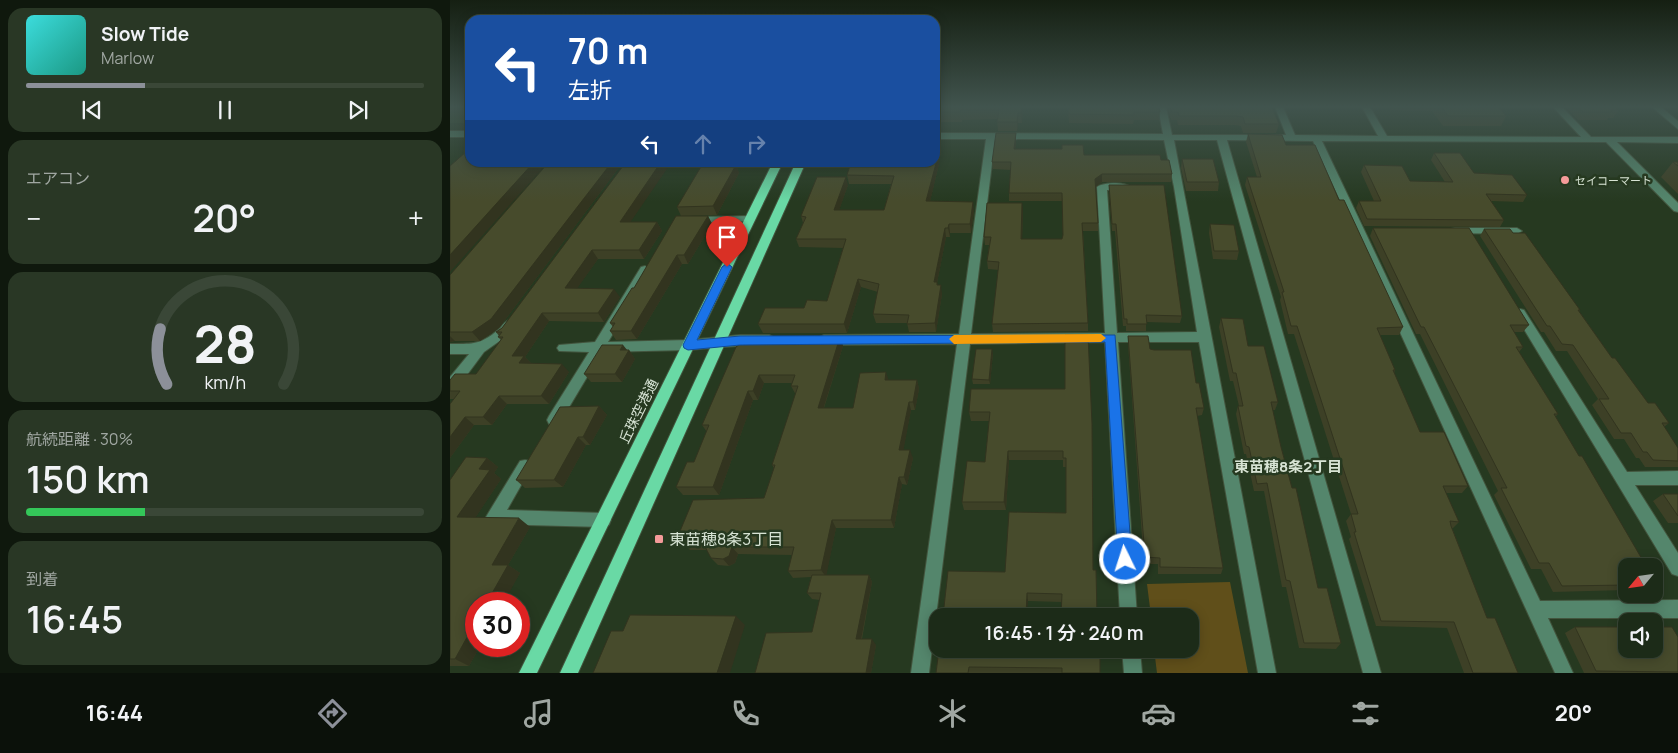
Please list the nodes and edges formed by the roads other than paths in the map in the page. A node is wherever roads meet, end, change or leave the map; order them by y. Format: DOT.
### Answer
graph roads {
  1 [pos="991,138"];
  2 [pos="1167,138"];
  3 [pos="1221,138"];
  4 [pos="1317,138"];
  5 [pos="1467,138"];
  6 [pos="1588,139"];
  7 [pos="1608,139"];
  8 [pos="1678,140"];
  9 [pos="776,167"];
  10 [pos="799,167"];
  11 [pos="1141,187"];
  12 [pos="1678,209"];
  13 [pos="750,219"];
  14 [pos="685,220"];
  15 [pos="1441,231"];
  16 [pos="1469,231"];
  17 [pos="1517,231"];
  18 [pos="1478,245"];
  19 [pos="651,260"];
  20 [pos="1514,303"];
  21 [pos="516,317"];
  22 [pos="1204,337"];
  23 [pos="1111,338"];
  24 [pos="779,340"];
  25 [pos="808,340"];
  26 [pos="964,340"];
  27 [pos="719,343"];
  28 [pos="688,345"];
  29 [pos="563,348"];
  30 [pos="598,348"];
  31 [pos="450,349"];
  32 [pos="480,349"];
  33 [pos="450,387"];
  34 [pos="546,432"];
  35 [pos="530,458"];
  36 [pos="1678,478"];
  37 [pos="1624,479"];
  38 [pos="603,520"];
  39 [pos="1678,568"];
  40 [pos="1128,608"];
  41 [pos="1678,609"];
  42 [pos="1536,610"];
  43 [pos="1132,658"];
  44 [pos="528,673"];
  45 [pos="569,673"];
  46 [pos="920,673"];
  47 [pos="1133,673"];
  48 [pos="1267,673"];
  49 [pos="1372,673"];
  50 [pos="1564,673"];
  1 -- 26 [label="street"];
  2 -- 22 [label="street"];
  3 -- 49 [label="street"];
  4 -- 42 [label="street"];
  5 -- 6 [label="street"];
  6 -- 7 [label="street"];
  7 -- 8 [label="street"];
  7 -- 12 [label="street"];
  9 -- 13 [label="main road, 丘珠空港通"];
  10 -- 27 [label="main road"];
  11 -- 23 [label="street"];
  13 -- 14 [label="street"];
  13 -- 28 [label="main road, 丘珠空港通"];
  15 -- 16 [label="street"];
  16 -- 17 [label="street"];
  16 -- 18 [label="street"];
  19 -- 30 [label="street"];
  20 -- 37 [label="street"];
  21 -- 32 [label="street"];
  22 -- 23 [label="street"];
  22 -- 48 [label="street"];
  23 -- 26 [label="street"];
  23 -- 40 [label="street"];
  24 -- 27 [label="street"];
  25 -- 26 [label="street"];
  26 -- 46 [label="street"];
  27 -- 28 [label="street"];
  27 -- 45 [label="main road"];
  28 -- 30 [label="street"];
  28 -- 38 [label="main road, 丘珠空港通"];
  29 -- 30 [label="street"];
  30 -- 34 [label="street"];
  31 -- 32 [label="street"];
  32 -- 33 [label="street"];
  35 -- 38 [label="street"];
  36 -- 37 [label="street"];
  37 -- 39 [label="street"];
  38 -- 44 [label="main road, 丘珠空港通"];
  41 -- 42 [label="street"];
  42 -- 50 [label="street"];
  43 -- 47 [label="street"];
}
